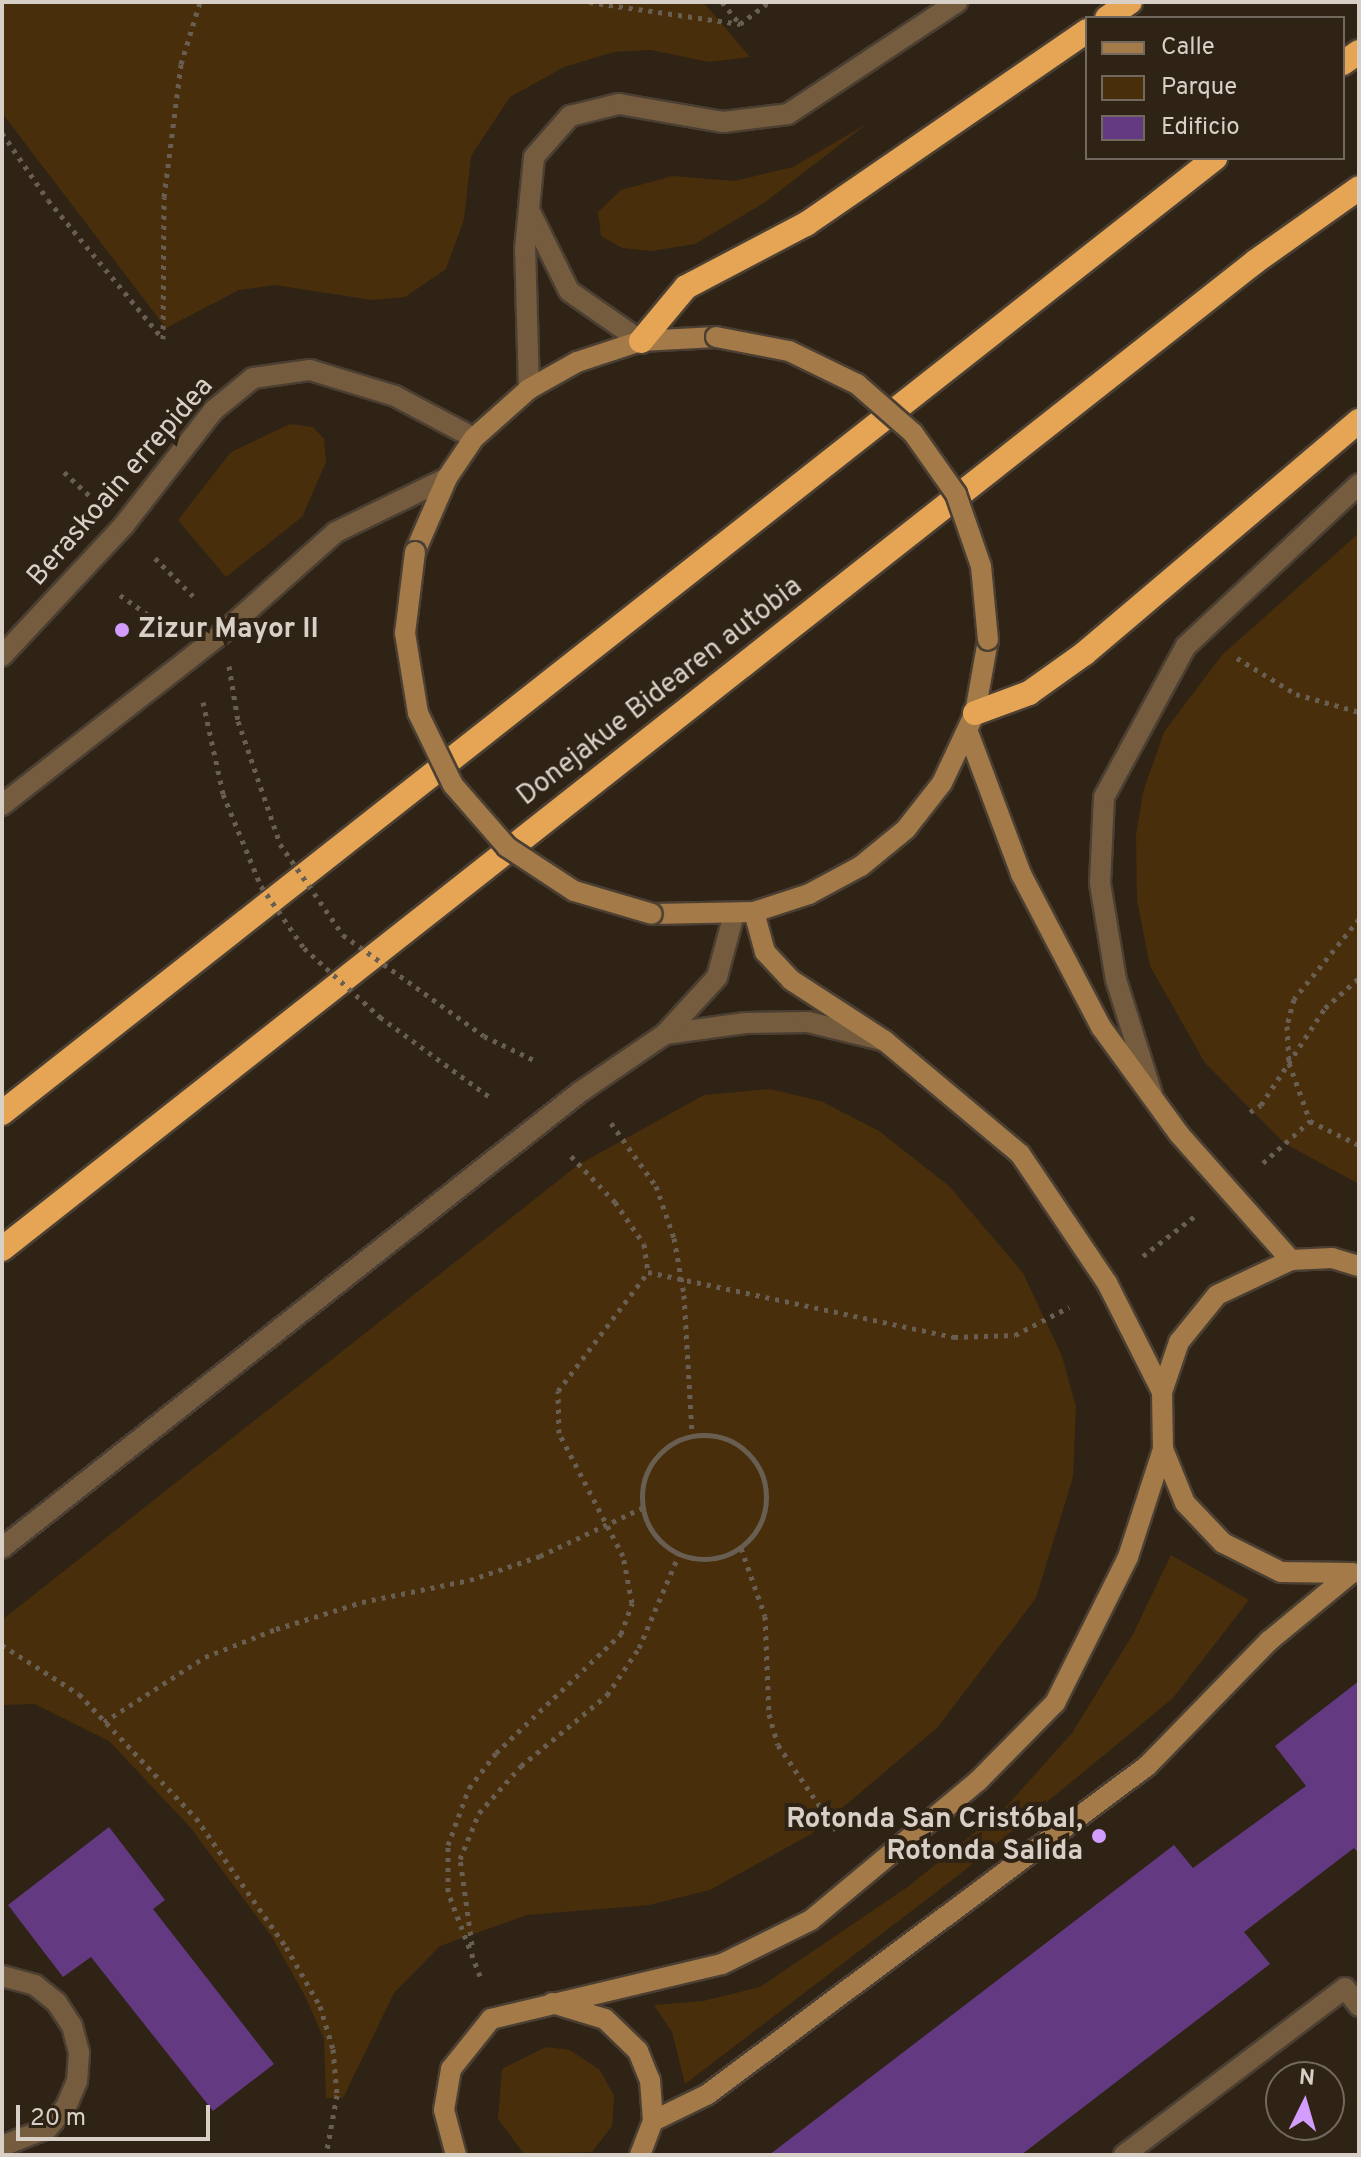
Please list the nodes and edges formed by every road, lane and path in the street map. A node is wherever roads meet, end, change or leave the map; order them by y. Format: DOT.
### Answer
graph roads {
  1 [pos="200,2"];
  2 [pos="589,2"];
  3 [pos="722,2"];
  4 [pos="769,2"];
  5 [pos="957,2"];
  6 [pos="1130,2"];
  7 [pos="1110,16"];
  8 [pos="740,24"];
  9 [pos="1085,32"];
  10 [pos="2,133"];
  11 [pos="1212,160"];
  12 [pos="1359,188"];
  13 [pos="529,210"];
  14 [pos="641,341"];
  15 [pos="529,389"];
  16 [pos="1359,421"];
  17 [pos="474,438"];
  18 [pos="64,472"];
  19 [pos="447,478"];
  20 [pos="1359,484"];
  21 [pos="124,525"];
  22 [pos="106,585"];
  23 [pos="226,630"];
  24 [pos="170,631"];
  25 [pos="1225,654"];
  26 [pos="2,656"];
  27 [pos="203,702"];
  28 [pos="1359,712"];
  29 [pos="972,722"];
  30 [pos="2,805"];
  31 [pos="744,913"];
  32 [pos="1359,919"];
  33 [pos="1359,978"];
  34 [pos="665,1034"];
  35 [pos="885,1041"];
  36 [pos="538,1062"];
  37 [pos="1289,1063"];
  38 [pos="580,1092"];
  39 [pos="491,1098"];
  40 [pos="1153,1098"];
  41 [pos="1250,1112"];
  42 [pos="2,1113"];
  43 [pos="1359,1145"];
  44 [pos="563,1149"];
  45 [pos="2,1249"];
  46 [pos="1291,1260"];
  47 [pos="1359,1266"];
  48 [pos="648,1272"];
  49 [pos="680,1278"];
  50 [pos="1071,1305"];
  51 [pos="1162,1392"];
  52 [pos="692,1435"];
  53 [pos="1163,1449"];
  54 [pos="642,1508"];
  55 [pos="609,1524"];
  56 [pos="2,1548"];
  57 [pos="741,1548"];
  58 [pos="679,1554"];
  59 [pos="1354,1572"];
  60 [pos="2,1645"];
  61 [pos="104,1722"];
  62 [pos="836,1830"];
  63 [pos="472,1946"];
  64 [pos="2,1976"];
  65 [pos="552,2003"];
  66 [pos="1359,2006"];
  67 [pos="491,2019"];
  68 [pos="653,2121"];
  69 [pos="2,2146"];
  70 [pos="448,2149"];
  71 [pos="326,2155"];
  72 [pos="640,2155"];
  73 [pos="1124,2155"];
  1 -- 10 [label="path"];
  2 -- 8 [label="path"];
  3 -- 8 [label="path"];
  4 -- 8 [label="path"];
  5 -- 13 [label="street"];
  6 -- 7 [label="highway"];
  9 -- 14 [label="highway"];
  11 -- 42 [label="highway"];
  12 -- 45 [label="highway, Donejakue Bidearen autobia"];
  13 -- 14 [label="street"];
  13 -- 15 [label="street"];
  14 -- 15 [label="street"];
  14 -- 29 [label="street, bridge"];
  15 -- 17 [label="street"];
  16 -- 29 [label="highway"];
  17 -- 19 [label="street"];
  17 -- 21 [label="street, Beraskoain errepidea"];
  18 -- 21 [label="path"];
  19 -- 23 [label="street"];
  19 -- 31 [label="street, bridge"];
  20 -- 40 [label="street"];
  21 -- 23 [label="path"];
  21 -- 26 [label="street, Beraskoain errepidea"];
  22 -- 24 [label="path, Beraskoain errepidea"];
  23 -- 30 [label="street"];
  23 -- 36 [label="path, bridge"];
  25 -- 28 [label="path"];
  27 -- 39 [label="path, bridge"];
  29 -- 31 [label="street"];
  29 -- 40 [label="street"];
  31 -- 34 [label="street"];
  31 -- 35 [label="street"];
  32 -- 37 [label="path"];
  33 -- 37 [label="path"];
  34 -- 35 [label="street"];
  34 -- 38 [label="street"];
  35 -- 51 [label="street"];
  37 -- 41 [label="path"];
  37 -- 43 [label="path"];
  38 -- 49 [label="path"];
  38 -- 56 [label="street"];
  40 -- 46 [label="street"];
  44 -- 48 [label="path"];
  46 -- 47 [label="street"];
  46 -- 51 [label="street"];
  48 -- 49 [label="path"];
  48 -- 55 [label="path"];
  49 -- 50 [label="path"];
  49 -- 52 [label="path"];
  51 -- 53 [label="street"];
  52 -- 54 [label="path"];
  52 -- 57 [label="path"];
  53 -- 59 [label="street"];
  53 -- 65 [label="street"];
  54 -- 55 [label="path"];
  54 -- 58 [label="path"];
  55 -- 61 [label="path"];
  55 -- 63 [label="path"];
  57 -- 58 [label="path"];
  57 -- 62 [label="path"];
  58 -- 63 [label="path"];
  59 -- 68 [label="street"];
  60 -- 61 [label="path"];
  61 -- 71 [label="path"];
  63 -- 67 [label="path"];
  64 -- 69 [label="street"];
  65 -- 67 [label="street"];
  65 -- 68 [label="street"];
  66 -- 73 [label="street"];
  67 -- 70 [label="street"];
  68 -- 72 [label="street"];
}
